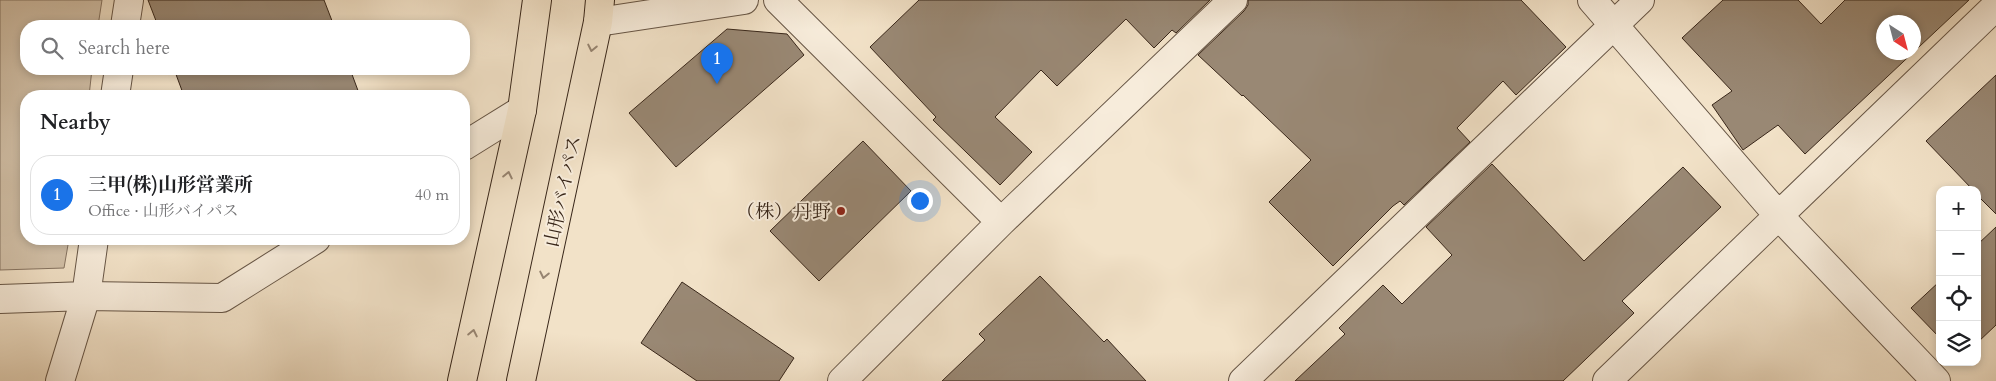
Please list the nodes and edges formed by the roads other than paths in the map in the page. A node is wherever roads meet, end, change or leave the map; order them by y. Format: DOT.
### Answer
graph roads {
  1 [pos="129,0"];
  2 [pos="537,0"];
  3 [pos="744,0"];
  4 [pos="778,0"];
  5 [pos="1233,0"];
  6 [pos="1592,0"];
  7 [pos="1640,0"];
  8 [pos="1996,6"];
  9 [pos="599,11"];
  10 [pos="126,20"];
  11 [pos="1614,25"];
  12 [pos="118,75"];
  13 [pos="116,90"];
  14 [pos="522,110"];
  15 [pos="470,142"];
  16 [pos="1778,215"];
  17 [pos="1002,222"];
  18 [pos="93,245"];
  19 [pos="306,245"];
  20 [pos="86,296"];
  21 [pos="0,299"];
  22 [pos="60,381"];
  23 [pos="462,381"];
  24 [pos="521,381"];
  25 [pos="842,381"];
  26 [pos="1243,381"];
  27 [pos="1607,381"];
  28 [pos="1936,381"];
  1 -- 10 [label="street"];
  2 -- 14 [label="highway"];
  3 -- 9 [label="street"];
  4 -- 17 [label="street"];
  5 -- 17 [label="street"];
  6 -- 11 [label="street"];
  7 -- 11 [label="street"];
  8 -- 16 [label="street"];
  9 -- 24 [label="highway, 山形バイパス, one-way"];
  11 -- 16 [label="street"];
  11 -- 26 [label="street"];
  12 -- 13 [label="street"];
  14 -- 15 [label="street"];
  23 -- 14 [label="highway, one-way"];
  16 -- 27 [label="street"];
  16 -- 28 [label="street"];
  17 -- 25 [label="street"];
  18 -- 20 [label="street"];
  19 -- 20 [label="street"];
  20 -- 21 [label="street"];
  20 -- 22 [label="street"];
}
